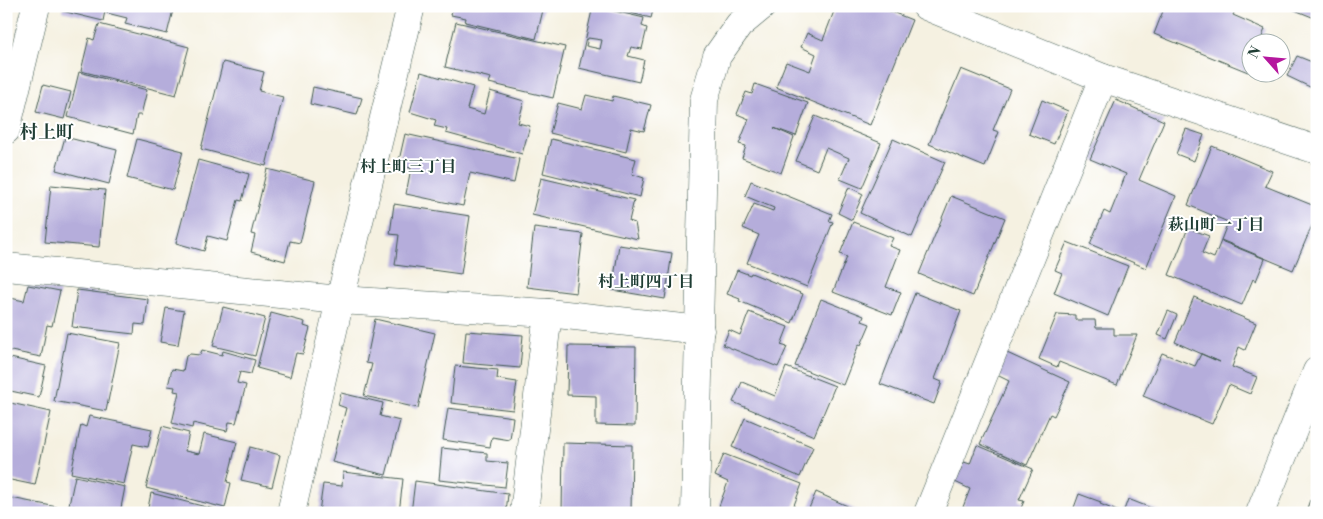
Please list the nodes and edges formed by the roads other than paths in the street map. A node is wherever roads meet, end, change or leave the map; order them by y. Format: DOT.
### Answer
graph roads {
  1 [pos="36,6"];
  2 [pos="411,6"];
  3 [pos="762,6"];
  4 [pos="926,6"];
  5 [pos="1103,78"];
  6 [pos="6,130"];
  7 [pos="1317,150"];
  8 [pos="6,267"];
  9 [pos="340,300"];
  10 [pos="548,313"];
  11 [pos="700,330"];
  12 [pos="1317,371"];
  13 [pos="291,513"];
  14 [pos="524,513"];
  15 [pos="695,513"];
  16 [pos="928,513"];
  17 [pos="1260,513"];
  1 -- 6 [label="street"];
  2 -- 9 [label="street"];
  3 -- 11 [label="street"];
  4 -- 5 [label="street"];
  5 -- 7 [label="street"];
  5 -- 16 [label="street"];
  8 -- 9 [label="street"];
  9 -- 10 [label="street"];
  9 -- 13 [label="street"];
  10 -- 11 [label="street"];
  10 -- 14 [label="street"];
  11 -- 15 [label="street"];
  12 -- 17 [label="street"];
}
